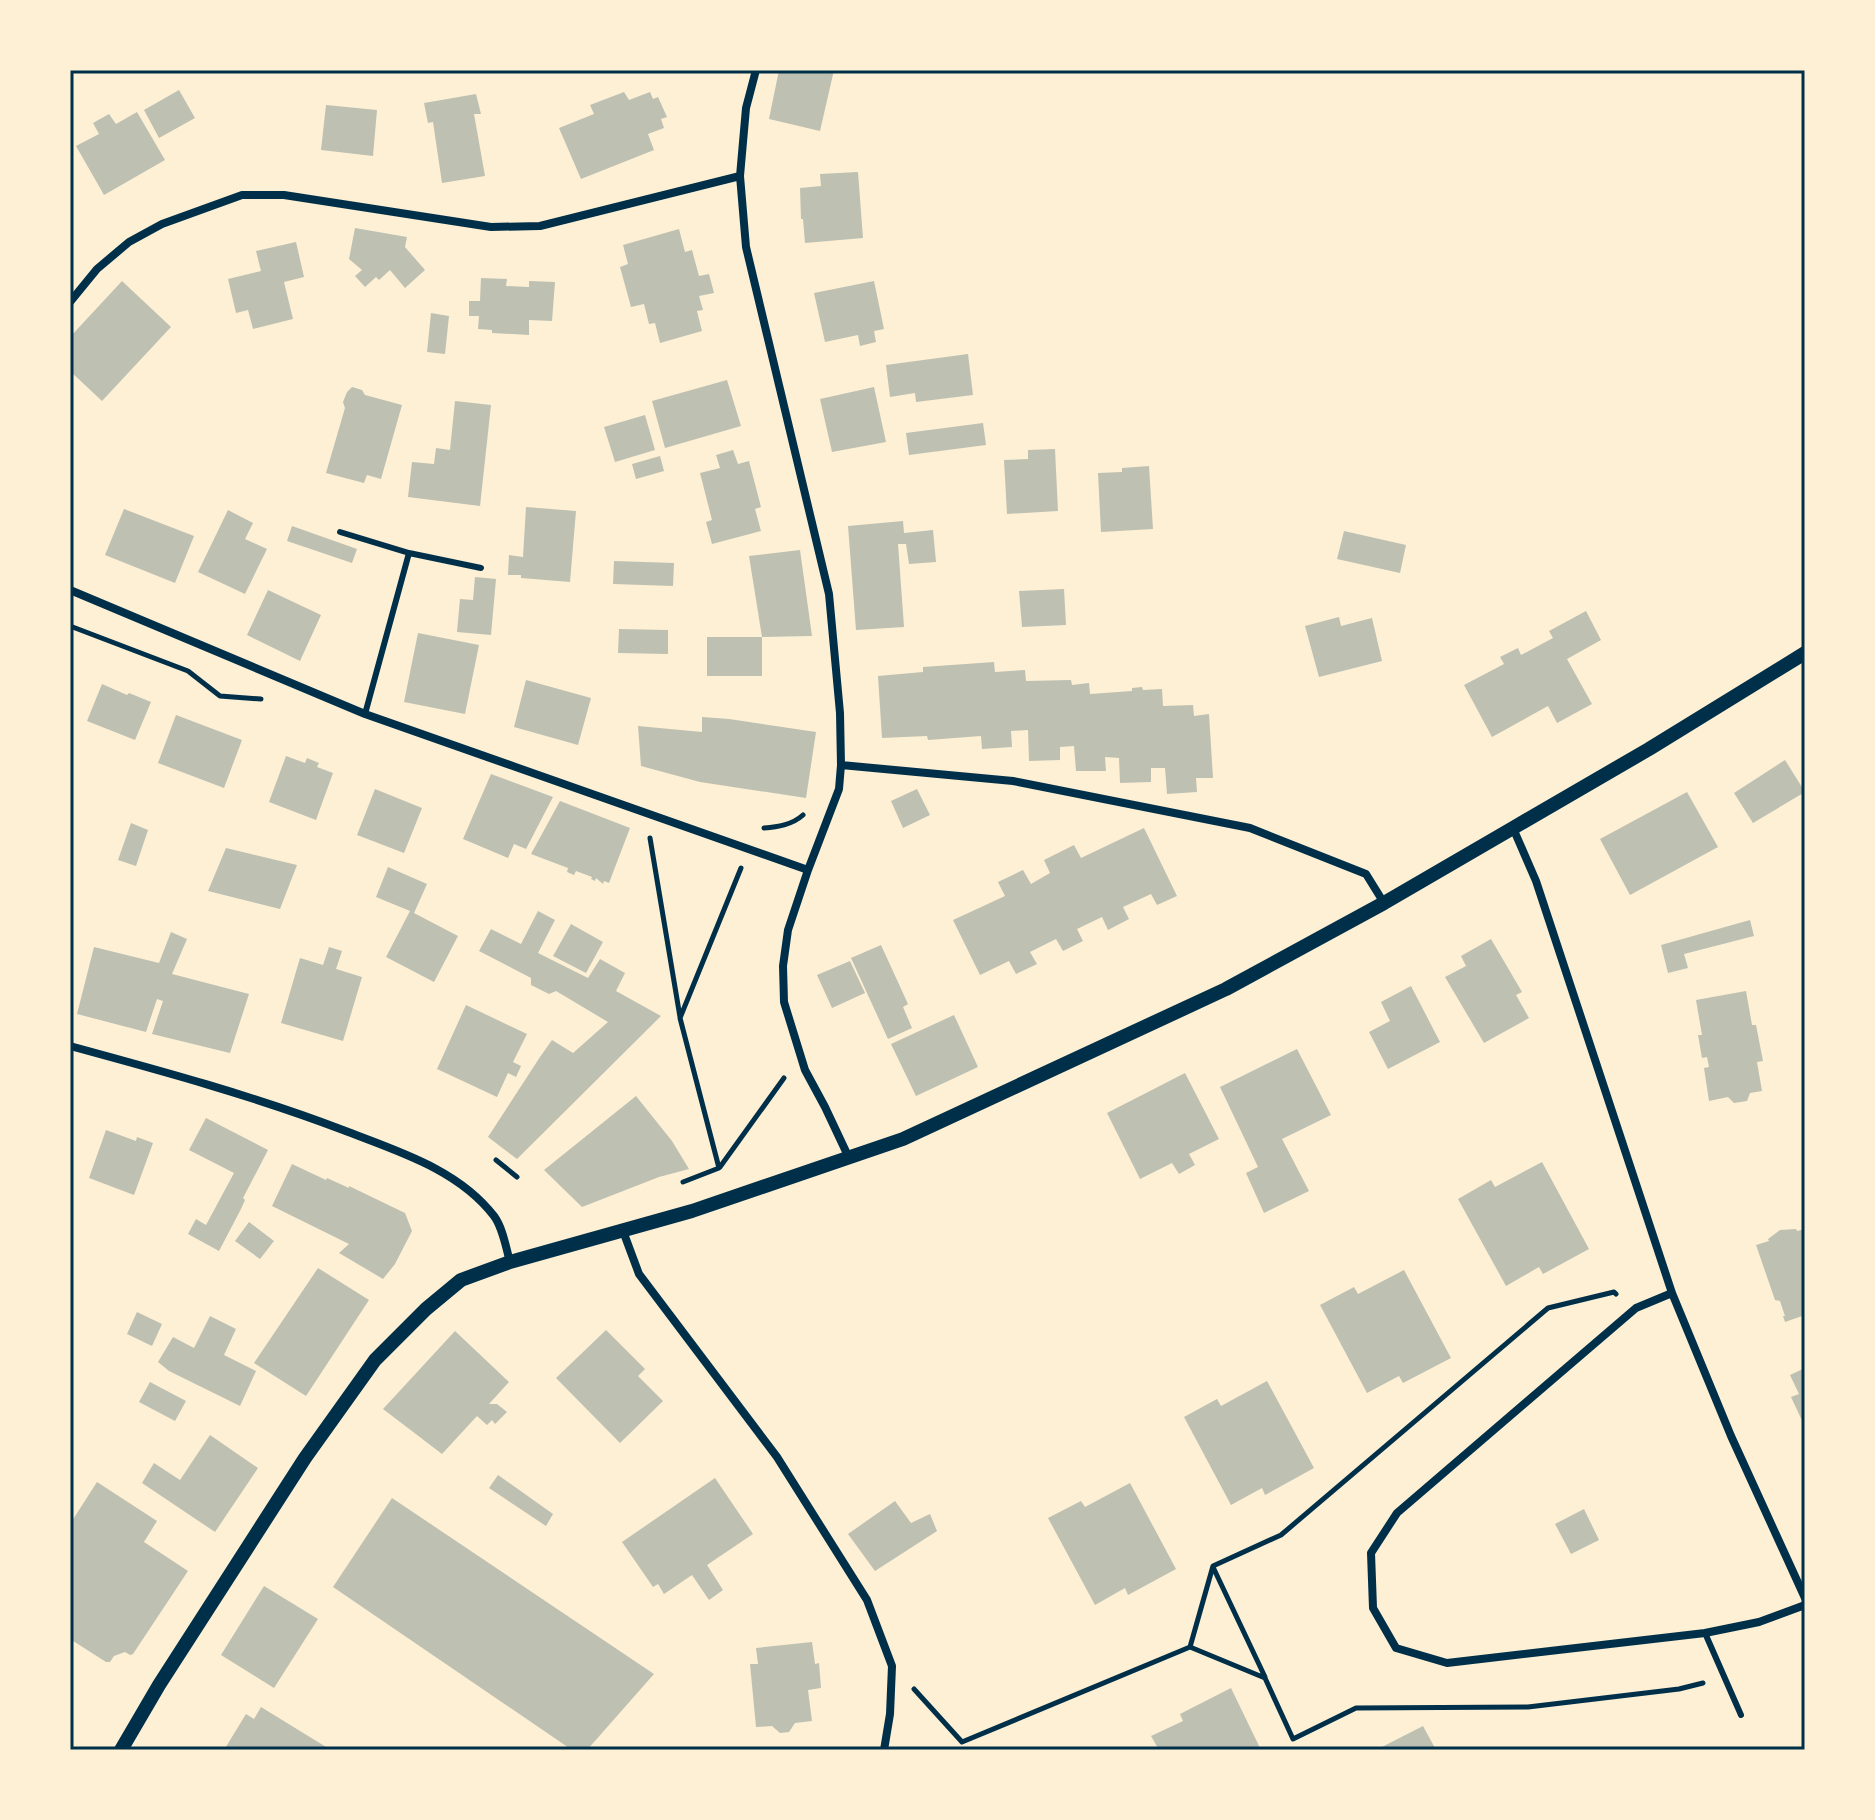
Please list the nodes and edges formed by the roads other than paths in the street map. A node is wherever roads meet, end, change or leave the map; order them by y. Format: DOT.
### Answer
graph roads {
  1 [pos="756,70"];
  2 [pos="740,176"];
  3 [pos="70,302"];
  4 [pos="340,532"];
  5 [pos="409,553"];
  6 [pos="481,568"];
  7 [pos="70,590"];
  8 [pos="1805,653"];
  9 [pos="365,714"];
  10 [pos="841,765"];
  11 [pos="1513,828"];
  12 [pos="808,870"];
  13 [pos="1384,903"];
  14 [pos="70,1046"];
  15 [pos="849,1158"];
  16 [pos="623,1231"];
  17 [pos="510,1262"];
  18 [pos="1672,1293"];
  19 [pos="1805,1598"];
  20 [pos="1805,1605"];
  21 [pos="1705,1633"];
  22 [pos="1741,1715"];
  23 [pos="121,1750"];
  24 [pos="884,1750"];
  1 -- 2 [label="street"];
  2 -- 3 [label="street"];
  2 -- 10 [label="street"];
  4 -- 5 [label="lane"];
  5 -- 6 [label="lane"];
  5 -- 9 [label="lane"];
  7 -- 9 [label="street"];
  8 -- 11 [label="street"];
  9 -- 12 [label="street"];
  10 -- 12 [label="street"];
  10 -- 13 [label="street"];
  11 -- 13 [label="street"];
  11 -- 18 [label="street"];
  12 -- 15 [label="street"];
  13 -- 15 [label="street"];
  14 -- 17 [label="street"];
  15 -- 16 [label="street"];
  16 -- 17 [label="street"];
  16 -- 24 [label="street"];
  17 -- 23 [label="street"];
  18 -- 19 [label="street"];
  18 -- 21 [label="street"];
  20 -- 21 [label="street"];
  21 -- 22 [label="lane"];
}
